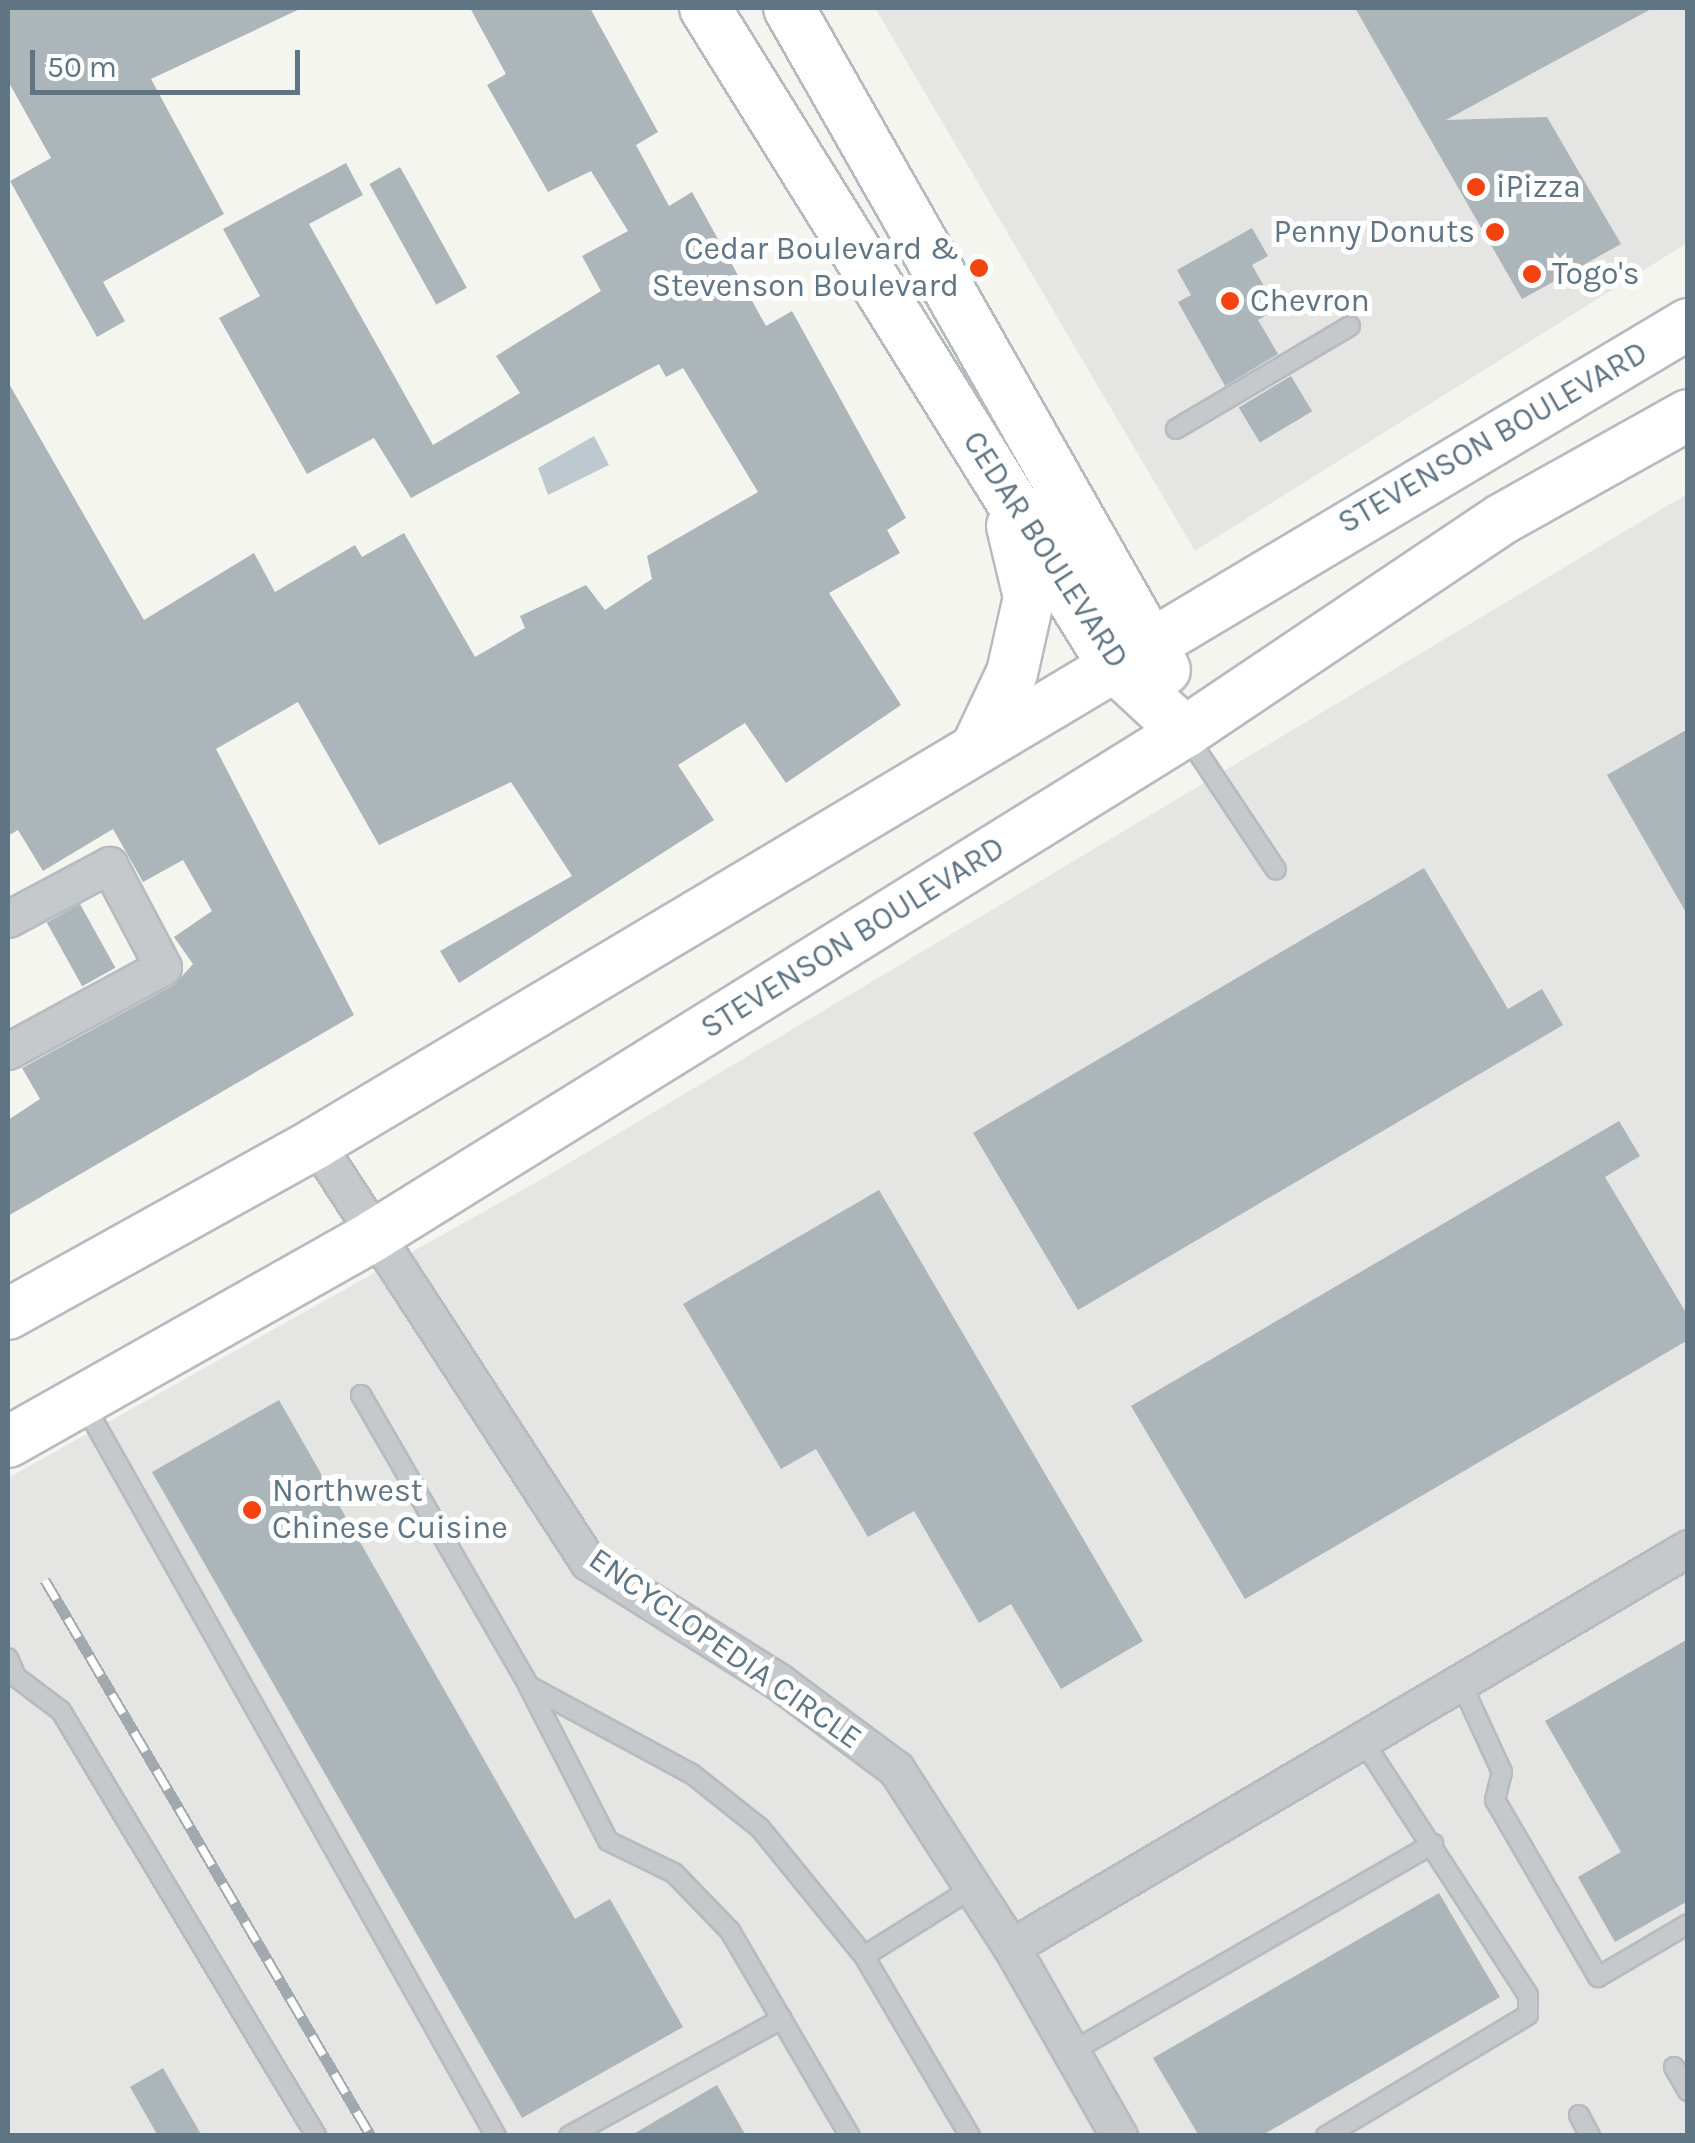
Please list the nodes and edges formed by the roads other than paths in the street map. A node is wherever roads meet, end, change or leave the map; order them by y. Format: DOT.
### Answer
graph roads {
  1 [pos="705,8"];
  2 [pos="789,8"];
  3 [pos="1688,324"];
  4 [pos="1350,326"];
  5 [pos="1688,415"];
  6 [pos="1176,430"];
  7 [pos="1001,482"];
  8 [pos="1135,654"];
  9 [pos="1185,732"];
  10 [pos="976,749"];
  11 [pos="1276,870"];
  12 [pos="8,918"];
  13 [pos="8,1050"];
  14 [pos="316,1143"];
  15 [pos="373,1236"];
  16 [pos="8,1314"];
  17 [pos="361,1395"];
  18 [pos="81,1400"];
  19 [pos="8,1442"];
  20 [pos="1688,1548"];
  21 [pos="8,1658"];
  22 [pos="12,1679"];
  23 [pos="1461,1683"];
  24 [pos="529,1686"];
  25 [pos="1362,1740"];
  26 [pos="1433,1844"];
  27 [pos="973,1888"];
  28 [pos="1688,1924"];
  29 [pos="1012,1947"];
  30 [pos="864,1956"];
  31 [pos="782,2020"];
  32 [pos="1071,2052"];
  33 [pos="1674,2067"];
  34 [pos="1688,2090"];
  35 [pos="1579,2115"];
  36 [pos="316,2136"];
  37 [pos="496,2136"];
  38 [pos="569,2136"];
  39 [pos="850,2136"];
  40 [pos="970,2136"];
  41 [pos="1119,2136"];
  42 [pos="1326,2136"];
  43 [pos="1590,2136"];
  1 -- 7 [label="main road, CEDAR BOULEVARD"];
  2 -- 8 [label="main road, CEDAR BOULEVARD"];
  3 -- 8 [label="main road, STEVENSON BOULEVARD"];
  4 -- 6 [label="lane"];
  5 -- 9 [label="main road, STEVENSON BOULEVARD"];
  7 -- 8 [label="main road, CEDAR BOULEVARD"];
  7 -- 10 [label="main road"];
  8 -- 9 [label="main road, CEDAR BOULEVARD"];
  8 -- 10 [label="main road, STEVENSON BOULEVARD"];
  9 -- 11 [label="lane"];
  9 -- 15 [label="main road, STEVENSON BOULEVARD"];
  10 -- 14 [label="main road, STEVENSON BOULEVARD"];
  12 -- 13 [label="street"];
  14 -- 15 [label="street, ENCYCLOPEDIA CIRCLE"];
  14 -- 16 [label="main road, STEVENSON BOULEVARD"];
  15 -- 18 [label="main road, STEVENSON BOULEVARD"];
  15 -- 27 [label="street, ENCYCLOPEDIA CIRCLE"];
  17 -- 24 [label="lane"];
  18 -- 19 [label="main road, STEVENSON BOULEVARD"];
  18 -- 37 [label="lane"];
  20 -- 23 [label="street"];
  21 -- 22 [label="lane"];
  22 -- 36 [label="lane"];
  23 -- 25 [label="street"];
  23 -- 28 [label="lane"];
  24 -- 30 [label="lane"];
  24 -- 31 [label="lane"];
  25 -- 26 [label="lane"];
  25 -- 29 [label="street"];
  26 -- 32 [label="lane"];
  26 -- 42 [label="lane"];
  27 -- 29 [label="street, ENCYCLOPEDIA CIRCLE"];
  27 -- 30 [label="lane"];
  29 -- 32 [label="street, ENCYCLOPEDIA CIRCLE"];
  30 -- 40 [label="lane"];
  31 -- 38 [label="lane"];
  31 -- 39 [label="lane"];
  32 -- 41 [label="street, ENCYCLOPEDIA CIRCLE"];
  33 -- 34 [label="lane"];
  35 -- 43 [label="lane"];
}
